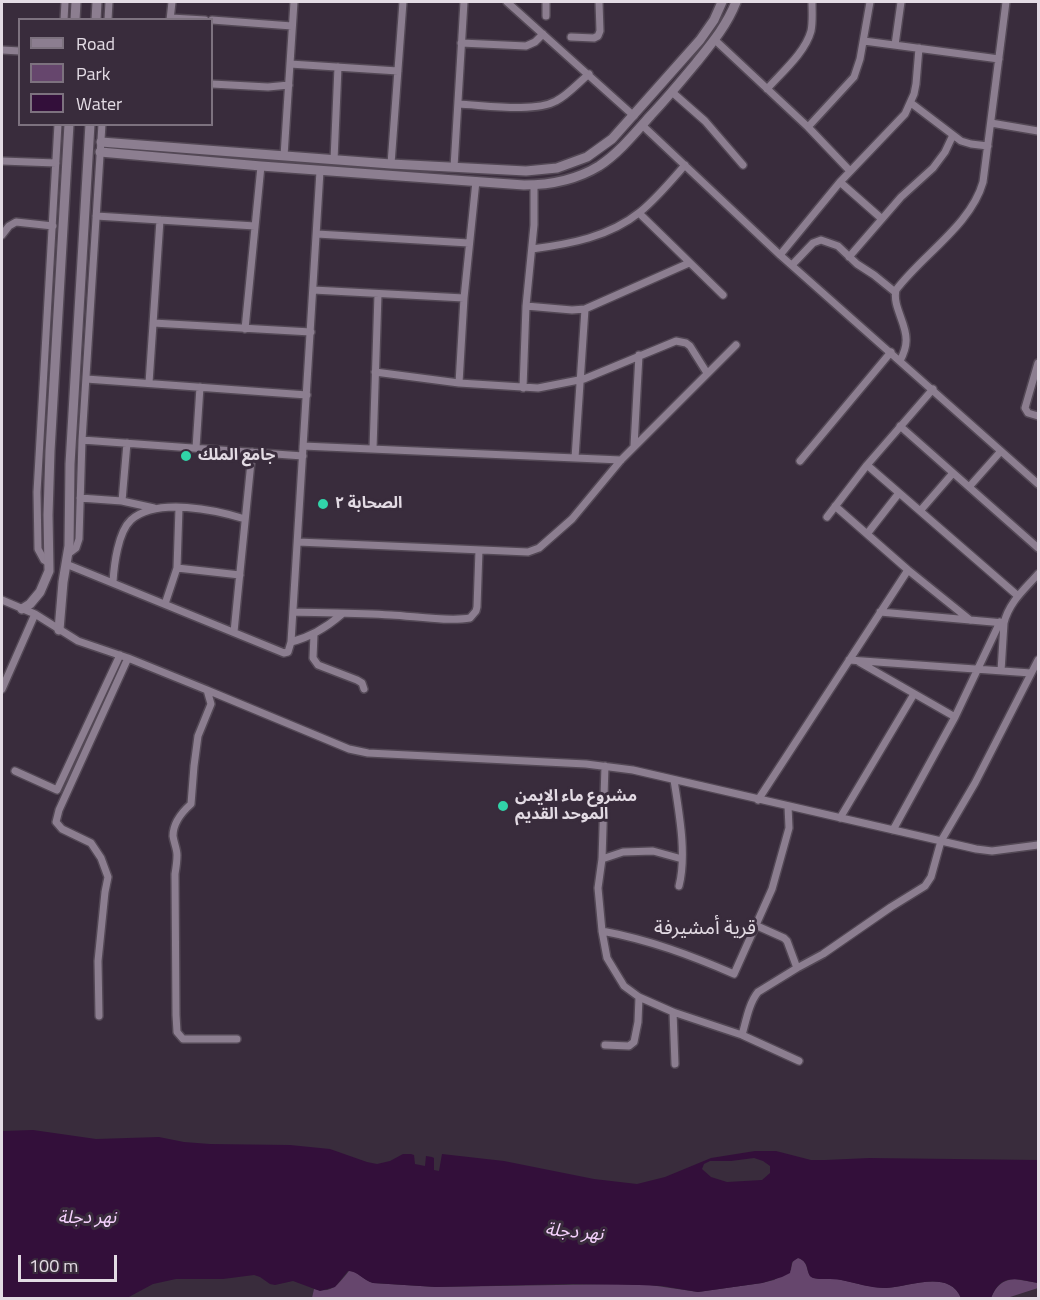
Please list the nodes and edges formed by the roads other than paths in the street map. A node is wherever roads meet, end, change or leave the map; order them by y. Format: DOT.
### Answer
graph roads {
  1 [pos="65,2"];
  2 [pos="76,2"];
  3 [pos="97,2"];
  4 [pos="109,2"];
  5 [pos="172,2"];
  6 [pos="294,2"];
  7 [pos="404,2"];
  8 [pos="464,2"];
  9 [pos="507,2"];
  10 [pos="546,2"];
  11 [pos="598,2"];
  12 [pos="722,2"];
  13 [pos="736,2"];
  14 [pos="812,2"];
  15 [pos="870,2"];
  16 [pos="901,2"];
  17 [pos="1006,2"];
  18 [pos="546,16"];
  19 [pos="64,18"];
  20 [pos="75,18"];
  21 [pos="96,18"];
  22 [pos="108,18"];
  23 [pos="170,18"];
  24 [pos="213,20"];
  25 [pos="292,26"];
  26 [pos="543,34"];
  27 [pos="571,37"];
  28 [pos="715,40"];
  29 [pos="864,41"];
  30 [pos="461,44"];
  31 [pos="895,45"];
  32 [pos="919,48"];
  33 [pos="2,50"];
  34 [pos="18,51"];
  35 [pos="999,59"];
  36 [pos="290,64"];
  37 [pos="338,67"];
  38 [pos="398,71"];
  39 [pos="589,74"];
  40 [pos="213,84"];
  41 [pos="289,85"];
  42 [pos="767,89"];
  43 [pos="672,92"];
  44 [pos="458,104"];
  45 [pos="911,104"];
  46 [pos="634,116"];
  47 [pos="991,123"];
  48 [pos="642,125"];
  49 [pos="58,126"];
  50 [pos="69,126"];
  51 [pos="90,126"];
  52 [pos="102,126"];
  53 [pos="808,128"];
  54 [pos="620,131"];
  55 [pos="1038,131"];
  56 [pos="953,135"];
  57 [pos="629,140"];
  58 [pos="101,142"];
  59 [pos="988,146"];
  60 [pos="100,152"];
  61 [pos="284,156"];
  62 [pos="334,160"];
  63 [pos="2,161"];
  64 [pos="56,163"];
  65 [pos="370,163"];
  66 [pos="391,164"];
  67 [pos="685,165"];
  68 [pos="743,165"];
  69 [pos="261,166"];
  70 [pos="454,167"];
  71 [pos="320,171"];
  72 [pos="850,171"];
  73 [pos="369,174"];
  74 [pos="476,181"];
  75 [pos="840,182"];
  76 [pos="534,185"];
  77 [pos="639,213"];
  78 [pos="96,216"];
  79 [pos="882,219"];
  80 [pos="160,220"];
  81 [pos="53,226"];
  82 [pos="255,226"];
  83 [pos="317,234"];
  84 [pos="2,235"];
  85 [pos="469,243"];
  86 [pos="532,249"];
  87 [pos="780,255"];
  88 [pos="849,257"];
  89 [pos="51,259"];
  90 [pos="61,260"];
  91 [pos="83,260"];
  92 [pos="93,260"];
  93 [pos="689,263"];
  94 [pos="792,266"];
  95 [pos="313,290"];
  96 [pos="895,292"];
  97 [pos="378,294"];
  98 [pos="723,296"];
  99 [pos="464,298"];
  100 [pos="526,306"];
  101 [pos="585,309"];
  102 [pos="153,324"];
  103 [pos="245,329"];
  104 [pos="310,332"];
  105 [pos="736,345"];
  106 [pos="891,352"];
  107 [pos="639,355"];
  108 [pos="900,361"];
  109 [pos="1038,363"];
  110 [pos="375,372"];
  111 [pos="707,373"];
  112 [pos="86,379"];
  113 [pos="579,380"];
  114 [pos="149,383"];
  115 [pos="459,383"];
  116 [pos="200,387"];
  117 [pos="523,388"];
  118 [pos="933,389"];
  119 [pos="307,395"];
  120 [pos="1038,416"];
  121 [pos="900,426"];
  122 [pos="82,440"];
  123 [pos="127,443"];
  124 [pos="303,446"];
  125 [pos="634,446"];
  126 [pos="196,448"];
  127 [pos="373,449"];
  128 [pos="1001,450"];
  129 [pos="252,452"];
  130 [pos="303,456"];
  131 [pos="575,458"];
  132 [pos="621,460"];
  133 [pos="800,461"];
  134 [pos="867,465"];
  135 [pos="953,473"];
  136 [pos="1038,484"];
  137 [pos="969,487"];
  138 [pos="899,493"];
  139 [pos="80,498"];
  140 [pos="122,501"];
  141 [pos="835,506"];
  142 [pos="156,508"];
  143 [pos="178,508"];
  144 [pos="920,511"];
  145 [pos="827,517"];
  146 [pos="245,519"];
  147 [pos="867,534"];
  148 [pos="298,542"];
  149 [pos="1038,548"];
  150 [pos="479,550"];
  151 [pos="67,559"];
  152 [pos="49,563"];
  153 [pos="177,568"];
  154 [pos="908,570"];
  155 [pos="1038,574"];
  156 [pos="240,575"];
  157 [pos="47,578"];
  158 [pos="63,582"];
  159 [pos="113,582"];
  160 [pos="1018,596"];
  161 [pos="2,600"];
  162 [pos="165,604"];
  163 [pos="22,609"];
  164 [pos="293,612"];
  165 [pos="880,612"];
  166 [pos="35,614"];
  167 [pos="342,614"];
  168 [pos="970,620"];
  169 [pos="1002,622"];
  170 [pos="59,630"];
  171 [pos="234,632"];
  172 [pos="314,634"];
  173 [pos="291,642"];
  174 [pos="124,657"];
  175 [pos="852,660"];
  176 [pos="1038,660"];
  177 [pos="979,669"];
  178 [pos="1001,671"];
  179 [pos="1031,674"];
  180 [pos="2,689"];
  181 [pos="364,689"];
  182 [pos="207,690"];
  183 [pos="914,694"];
  184 [pos="956,717"];
  185 [pos="605,766"];
  186 [pos="15,771"];
  187 [pos="674,780"];
  188 [pos="758,800"];
  189 [pos="788,806"];
  190 [pos="840,818"];
  191 [pos="894,830"];
  192 [pos="941,841"];
  193 [pos="1038,845"];
  194 [pos="681,859"];
  195 [pos="602,860"];
  196 [pos="679,886"];
  197 [pos="755,925"];
  198 [pos="602,931"];
  199 [pos="796,968"];
  200 [pos="639,997"];
  201 [pos="673,1012"];
  202 [pos="99,1016"];
  203 [pos="742,1035"];
  204 [pos="237,1038"];
  205 [pos="605,1045"];
  206 [pos="799,1061"];
  207 [pos="675,1064"];
  1 -- 19 [label="street"];
  2 -- 20 [label="street"];
  3 -- 21 [label="street"];
  4 -- 22 [label="street"];
  5 -- 23 [label="street"];
  6 -- 25 [label="street"];
  7 -- 38 [label="street"];
  8 -- 30 [label="street"];
  9 -- 26 [label="street"];
  10 -- 18 [label="street"];
  11 -- 27 [label="street"];
  12 -- 46 [label="street"];
  13 -- 28 [label="street"];
  14 -- 42 [label="street"];
  15 -- 29 [label="street"];
  16 -- 31 [label="street"];
  17 -- 35 [label="street"];
  24 -- 25 [label="street"];
  25 -- 36 [label="street"];
  26 -- 30 [label="street"];
  26 -- 39 [label="street"];
  28 -- 42 [label="street"];
  28 -- 43 [label="street"];
  29 -- 31 [label="street"];
  29 -- 53 [label="street"];
  30 -- 44 [label="street"];
  31 -- 32 [label="street"];
  32 -- 35 [label="street"];
  32 -- 45 [label="street"];
  33 -- 34 [label="street"];
  35 -- 47 [label="street"];
  36 -- 37 [label="street"];
  36 -- 41 [label="street"];
  37 -- 38 [label="street"];
  37 -- 62 [label="street"];
  38 -- 66 [label="street"];
  39 -- 44 [label="street"];
  39 -- 46 [label="street"];
  40 -- 41 [label="street"];
  41 -- 61 [label="street"];
  42 -- 53 [label="street"];
  43 -- 48 [label="street"];
  43 -- 68 [label="street"];
  44 -- 70 [label="street"];
  45 -- 56 [label="street"];
  45 -- 72 [label="street"];
  46 -- 54 [label="street"];
  47 -- 55 [label="street"];
  47 -- 59 [label="street"];
  48 -- 57 [label="street"];
  48 -- 67 [label="street"];
  49 -- 64 [label="street"];
  50 -- 90 [label="street"];
  51 -- 91 [label="street"];
  52 -- 58 [label="street"];
  53 -- 72 [label="street"];
  54 -- 57 [label="street"];
  54 -- 70 [label="street"];
  56 -- 59 [label="street"];
  56 -- 79 [label="street"];
  57 -- 76 [label="street"];
  58 -- 60 [label="street"];
  58 -- 61 [label="street"];
  59 -- 96 [label="street"];
  60 -- 69 [label="street"];
  60 -- 78 [label="street"];
  61 -- 62 [label="street"];
  62 -- 65 [label="street"];
  63 -- 64 [label="street"];
  64 -- 81 [label="street"];
  65 -- 66 [label="street"];
  65 -- 73 [label="street"];
  66 -- 70 [label="street"];
  67 -- 77 [label="street"];
  67 -- 87 [label="street"];
  69 -- 71 [label="street"];
  69 -- 82 [label="street"];
  71 -- 73 [label="street"];
  71 -- 83 [label="street"];
  72 -- 75 [label="street"];
  73 -- 74 [label="street"];
  74 -- 76 [label="street"];
  74 -- 85 [label="street"];
  75 -- 79 [label="street"];
  75 -- 87 [label="street"];
  76 -- 86 [label="street"];
  77 -- 86 [label="street"];
  77 -- 93 [label="street"];
  78 -- 80 [label="street"];
  78 -- 92 [label="street"];
  79 -- 88 [label="street"];
  80 -- 82 [label="street"];
  80 -- 102 [label="street"];
  81 -- 84 [label="street"];
  81 -- 89 [label="street"];
  82 -- 103 [label="street"];
  83 -- 85 [label="street"];
  83 -- 95 [label="street"];
  85 -- 99 [label="street"];
  86 -- 100 [label="street"];
  87 -- 94 [label="street"];
  88 -- 94 [label="street"];
  88 -- 96 [label="street"];
  89 -- 90 [label="street"];
  89 -- 152 [label="street"];
  90 -- 152 [label="street"];
  91 -- 92 [label="street"];
  91 -- 151 [label="street"];
  92 -- 112 [label="street"];
  93 -- 98 [label="street"];
  93 -- 101 [label="street"];
  94 -- 106 [label="street"];
  95 -- 97 [label="street"];
  95 -- 104 [label="street"];
  96 -- 108 [label="street"];
  97 -- 99 [label="street"];
  97 -- 110 [label="street"];
  99 -- 115 [label="street"];
  100 -- 101 [label="street"];
  100 -- 117 [label="street"];
  101 -- 113 [label="street"];
  102 -- 103 [label="street"];
  102 -- 114 [label="street"];
  103 -- 104 [label="street"];
  104 -- 119 [label="street"];
  105 -- 111 [label="street"];
  106 -- 108 [label="street"];
  106 -- 133 [label="street"];
  107 -- 111 [label="street"];
  107 -- 113 [label="street"];
  107 -- 125 [label="street"];
  108 -- 118 [label="street"];
  109 -- 120 [label="street"];
  110 -- 115 [label="street"];
  110 -- 127 [label="street"];
  111 -- 125 [label="street"];
  112 -- 114 [label="street"];
  112 -- 122 [label="street"];
  113 -- 117 [label="street"];
  113 -- 131 [label="street"];
  114 -- 116 [label="street"];
  115 -- 117 [label="street"];
  116 -- 119 [label="street"];
  116 -- 126 [label="street"];
  118 -- 121 [label="street"];
  118 -- 128 [label="street"];
  119 -- 124 [label="street"];
  121 -- 134 [label="street"];
  121 -- 135 [label="street"];
  122 -- 123 [label="street"];
  122 -- 139 [label="street"];
  123 -- 126 [label="street"];
  123 -- 140 [label="street"];
  124 -- 127 [label="street"];
  124 -- 130 [label="street"];
  125 -- 132 [label="street"];
  126 -- 129 [label="street"];
  127 -- 131 [label="street"];
  128 -- 136 [label="street"];
  128 -- 137 [label="street"];
  129 -- 130 [label="street"];
  129 -- 146 [label="street"];
  130 -- 148 [label="street"];
  131 -- 132 [label="street"];
  132 -- 150 [label="street"];
  134 -- 138 [label="street"];
  134 -- 141 [label="street"];
  135 -- 137 [label="street"];
  135 -- 144 [label="street"];
  137 -- 149 [label="street"];
  138 -- 144 [label="street"];
  138 -- 147 [label="street"];
  139 -- 140 [label="street"];
  139 -- 151 [label="street"];
  140 -- 142 [label="street"];
  141 -- 145 [label="street"];
  141 -- 147 [label="street"];
  142 -- 143 [label="street"];
  142 -- 159 [label="street"];
  143 -- 146 [label="street"];
  143 -- 153 [label="street"];
  144 -- 160 [label="street"];
  146 -- 156 [label="street"];
  147 -- 154 [label="street"];
  148 -- 150 [label="street"];
  148 -- 164 [label="street"];
  150 -- 167 [label="street"];
  151 -- 158 [label="street"];
  151 -- 159 [label="street"];
  152 -- 157 [label="street"];
  153 -- 156 [label="street"];
  153 -- 162 [label="street"];
  154 -- 165 [label="street"];
  154 -- 168 [label="street"];
  155 -- 160 [label="street"];
  156 -- 171 [label="street"];
  157 -- 158 [label="street"];
  157 -- 163 [label="street"];
  158 -- 170 [label="street"];
  159 -- 162 [label="street"];
  160 -- 169 [label="street"];
  161 -- 163 [label="street"];
  162 -- 171 [label="street"];
  163 -- 166 [label="street"];
  164 -- 167 [label="street"];
  164 -- 173 [label="street"];
  165 -- 168 [label="street"];
  165 -- 175 [label="street"];
  166 -- 170 [label="street"];
  166 -- 180 [label="street"];
  167 -- 172 [label="street"];
  168 -- 169 [label="street"];
  169 -- 177 [label="street"];
  169 -- 178 [label="street"];
  170 -- 174 [label="street"];
  171 -- 173 [label="street"];
  172 -- 173 [label="street"];
  172 -- 181 [label="street"];
  174 -- 182 [label="street"];
  174 -- 186 [label="street"];
  174 -- 202 [label="street"];
  175 -- 177 [label="street"];
  175 -- 183 [label="street"];
  175 -- 188 [label="street"];
  176 -- 179 [label="street"];
  177 -- 178 [label="street"];
  177 -- 184 [label="street"];
  178 -- 179 [label="street"];
  179 -- 192 [label="street"];
  182 -- 185 [label="street"];
  182 -- 204 [label="street"];
  183 -- 184 [label="street"];
  183 -- 190 [label="street"];
  184 -- 191 [label="street"];
  185 -- 187 [label="street"];
  185 -- 195 [label="street"];
  187 -- 188 [label="street"];
  187 -- 194 [label="street"];
  188 -- 189 [label="street"];
  189 -- 190 [label="street"];
  189 -- 197 [label="street"];
  190 -- 191 [label="street"];
  191 -- 192 [label="street"];
  192 -- 193 [label="street"];
  192 -- 199 [label="street"];
  194 -- 195 [label="street"];
  194 -- 196 [label="street"];
  195 -- 198 [label="street"];
  197 -- 198 [label="street"];
  197 -- 199 [label="street"];
  198 -- 200 [label="street"];
  199 -- 203 [label="street"];
  200 -- 201 [label="street"];
  200 -- 205 [label="street"];
  201 -- 203 [label="street"];
  201 -- 207 [label="street"];
  203 -- 206 [label="street"];
}
